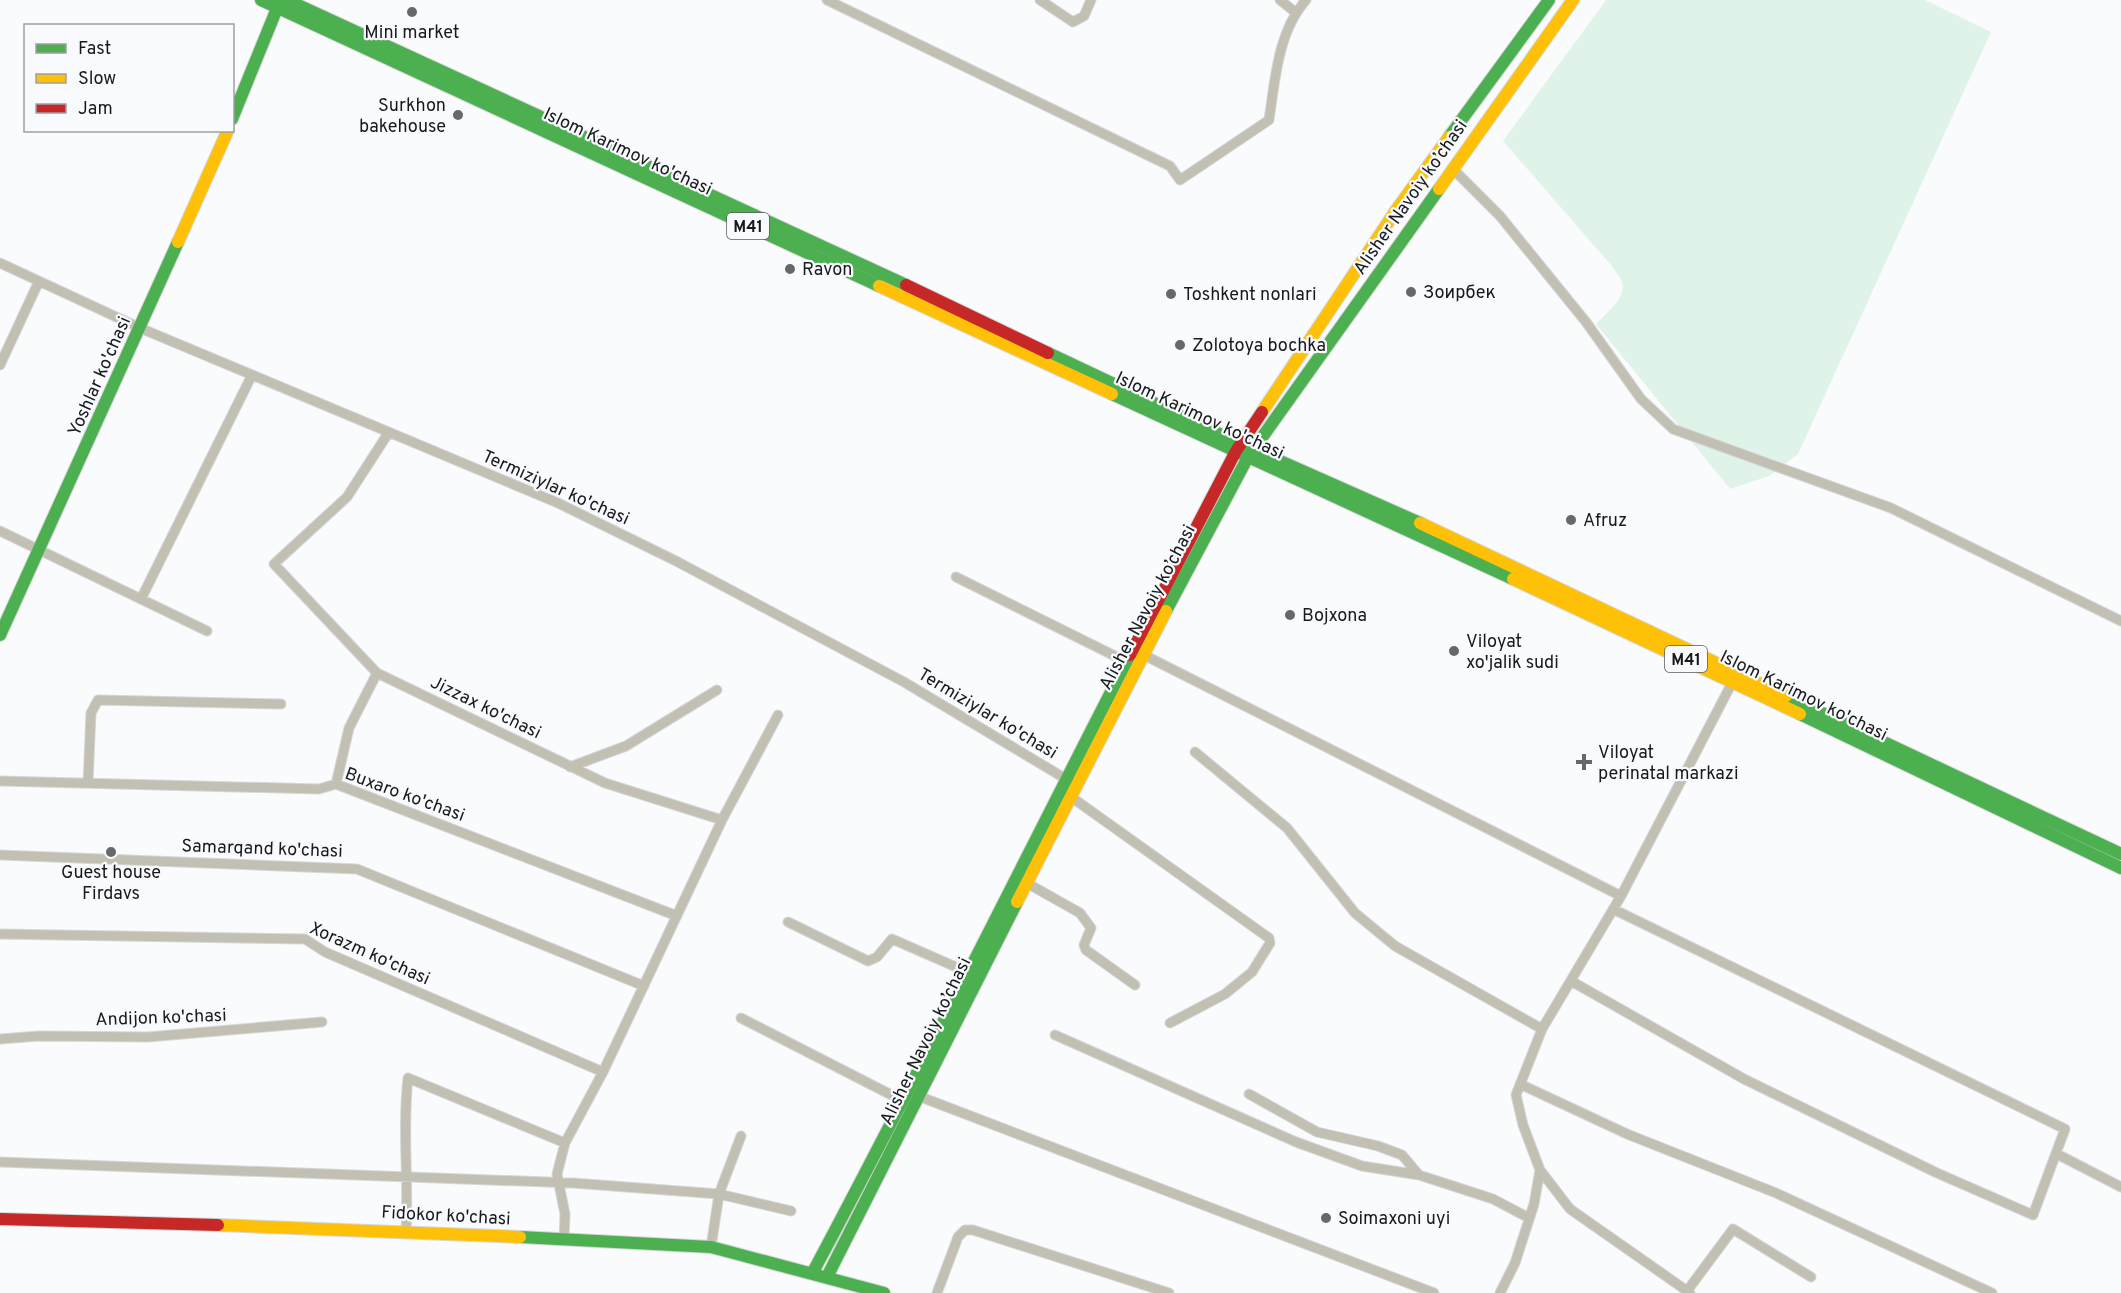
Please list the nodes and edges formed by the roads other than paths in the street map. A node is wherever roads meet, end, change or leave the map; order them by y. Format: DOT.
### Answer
graph roads {
  1 [pos="261,0"];
  2 [pos="826,0"];
  3 [pos="1040,0"];
  4 [pos="1091,0"];
  5 [pos="1280,0"];
  6 [pos="1306,0"];
  7 [pos="1549,0"];
  8 [pos="1573,0"];
  9 [pos="282,3"];
  10 [pos="1296,12"];
  11 [pos="234,114"];
  12 [pos="227,132"];
  13 [pos="1445,143"];
  14 [pos="1461,155"];
  15 [pos="1452,168"];
  16 [pos="0,263"];
  17 [pos="39,281"];
  18 [pos="140,328"];
  19 [pos="0,364"];
  20 [pos="252,375"];
  21 [pos="389,432"];
  22 [pos="1239,447"];
  23 [pos="1252,453"];
  24 [pos="0,531"];
  25 [pos="40,550"];
  26 [pos="956,577"];
  27 [pos="141,599"];
  28 [pos="2121,621"];
  29 [pos="207,631"];
  30 [pos="0,635"];
  31 [pos="1138,652"];
  32 [pos="1127,662"];
  33 [pos="376,673"];
  34 [pos="1733,681"];
  35 [pos="717,690"];
  36 [pos="281,704"];
  37 [pos="778,715"];
  38 [pos="1195,752"];
  39 [pos="570,767"];
  40 [pos="0,781"];
  41 [pos="88,783"];
  42 [pos="336,784"];
  43 [pos="1068,787"];
  44 [pos="722,820"];
  45 [pos="2121,854"];
  46 [pos="0,855"];
  47 [pos="2121,868"];
  48 [pos="1025,882"];
  49 [pos="1621,896"];
  50 [pos="1613,909"];
  51 [pos="677,916"];
  52 [pos="788,922"];
  53 [pos="0,934"];
  54 [pos="972,974"];
  55 [pos="1571,981"];
  56 [pos="1135,985"];
  57 [pos="644,986"];
  58 [pos="741,1018"];
  59 [pos="322,1022"];
  60 [pos="1170,1023"];
  61 [pos="1542,1029"];
  62 [pos="1055,1035"];
  63 [pos="0,1039"];
  64 [pos="603,1072"];
  65 [pos="1520,1084"];
  66 [pos="1249,1094"];
  67 [pos="911,1099"];
  68 [pos="741,1136"];
  69 [pos="565,1143"];
  70 [pos="2057,1154"];
  71 [pos="0,1162"];
  72 [pos="1540,1170"];
  73 [pos="1419,1175"];
  74 [pos="407,1177"];
  75 [pos="560,1182"];
  76 [pos="2121,1187"];
  77 [pos="719,1194"];
  78 [pos="791,1210"];
  79 [pos="1529,1218"];
  80 [pos="0,1220"];
  81 [pos="406,1231"];
  82 [pos="564,1239"];
  83 [pos="711,1247"];
  84 [pos="813,1272"];
  85 [pos="827,1276"];
  86 [pos="1811,1277"];
  87 [pos="1689,1292"];
  88 [pos="884,1293"];
  89 [pos="937,1293"];
  90 [pos="1169,1293"];
  91 [pos="1434,1293"];
  92 [pos="1500,1293"];
  93 [pos="1992,1293"];
  1 -- 9 [label="main road, Islom Karimov ko'chasi / M41"];
  2 -- 10 [label="street"];
  3 -- 4 [label="street"];
  5 -- 10 [label="street"];
  6 -- 10 [label="street"];
  7 -- 13 [label="main road, Alisher Navoiy ko’chasi"];
  8 -- 14 [label="main road, Alisher Navoiy ko’chasi"];
  9 -- 11 [label="main road"];
  9 -- 22 [label="main road, Islom Karimov ko'chasi / M41"];
  12 -- 18 [label="main road, Yoshlar ko'chasi"];
  13 -- 14 [label="main road"];
  13 -- 22 [label="main road, Alisher Navoiy ko’chasi"];
  14 -- 15 [label="main road, Alisher Navoiy ko’chasi"];
  15 -- 23 [label="main road, Alisher Navoiy ko’chasi"];
  15 -- 28 [label="street"];
  16 -- 17 [label="street, Termiziylar ko'chasi"];
  17 -- 18 [label="street, Termiziylar ko'chasi"];
  17 -- 19 [label="street"];
  18 -- 20 [label="street, Termiziylar ko'chasi"];
  18 -- 25 [label="main road, Yoshlar ko'chasi"];
  20 -- 21 [label="street, Termiziylar ko'chasi"];
  20 -- 27 [label="street"];
  21 -- 33 [label="street, Jizzax ko'chasi"];
  21 -- 43 [label="street, Termiziylar ko'chasi"];
  22 -- 23 [label="main road, Islom Karimov ko'chasi / M41"];
  22 -- 31 [label="main road, Alisher Navoiy ko’chasi"];
  23 -- 31 [label="main road, Alisher Navoiy ko’chasi"];
  23 -- 34 [label="main road, Islom Karimov ko'chasi / M41"];
  23 -- 45 [label="main road, Islom Karimov ko'chasi / M41"];
  24 -- 25 [label="street"];
  25 -- 27 [label="street"];
  25 -- 30 [label="main road, Yoshlar ko'chasi"];
  26 -- 32 [label="street"];
  27 -- 29 [label="street"];
  31 -- 32 [label="main road, Alisher Navoiy ko’chasi"];
  31 -- 43 [label="main road, Alisher Navoiy ko’chasi"];
  31 -- 49 [label="street"];
  32 -- 43 [label="main road, Alisher Navoiy ko’chasi"];
  33 -- 39 [label="street, Jizzax ko'chasi"];
  33 -- 42 [label="street"];
  34 -- 47 [label="main road, Islom Karimov ko'chasi / M41"];
  34 -- 49 [label="street"];
  35 -- 39 [label="street"];
  36 -- 41 [label="street"];
  37 -- 44 [label="street"];
  38 -- 61 [label="street"];
  39 -- 44 [label="street, Jizzax ko'chasi"];
  40 -- 41 [label="street, Buxaro ko'chasi"];
  41 -- 42 [label="street, Buxaro ko'chasi"];
  42 -- 51 [label="street, Buxaro ko'chasi"];
  43 -- 48 [label="main road, Alisher Navoiy ko’chasi"];
  43 -- 54 [label="main road, Alisher Navoiy ko’chasi"];
  43 -- 60 [label="street, Termiziylar ko'chasi"];
  44 -- 51 [label="street"];
  46 -- 57 [label="street, Samarqand ko'chasi"];
  48 -- 54 [label="main road, Alisher Navoiy ko’chasi"];
  48 -- 56 [label="street"];
  49 -- 50 [label="street"];
  50 -- 55 [label="street"];
  50 -- 70 [label="street"];
  51 -- 57 [label="street"];
  52 -- 54 [label="street"];
  53 -- 64 [label="street, Xorazm ko'chasi"];
  54 -- 67 [label="main road, Alisher Navoiy ko’chasi"];
  55 -- 61 [label="street"];
  55 -- 70 [label="street"];
  57 -- 64 [label="street"];
  58 -- 67 [label="street"];
  59 -- 63 [label="street, Andijon ko'chasi"];
  61 -- 65 [label="street"];
  62 -- 73 [label="street"];
  64 -- 69 [label="street"];
  65 -- 72 [label="street"];
  65 -- 93 [label="street"];
  66 -- 73 [label="street"];
  67 -- 84 [label="main road, Alisher Navoiy ko’chasi"];
  67 -- 85 [label="main road, Alisher Navoiy ko’chasi"];
  67 -- 91 [label="street"];
  68 -- 77 [label="street"];
  69 -- 74 [label="street"];
  69 -- 75 [label="street"];
  70 -- 76 [label="street"];
  71 -- 74 [label="street"];
  72 -- 79 [label="street"];
  72 -- 87 [label="street"];
  73 -- 79 [label="street"];
  74 -- 75 [label="street"];
  74 -- 81 [label="street"];
  75 -- 77 [label="street"];
  75 -- 82 [label="street"];
  77 -- 78 [label="street"];
  77 -- 83 [label="street"];
  79 -- 92 [label="street"];
  80 -- 81 [label="main road, Fidokor ko'chasi"];
  81 -- 82 [label="main road, Fidokor ko'chasi"];
  82 -- 83 [label="main road, Fidokor ko'chasi"];
  83 -- 84 [label="main road, Fidokor ko'chasi"];
  84 -- 85 [label="main road, Fidokor ko'chasi"];
  85 -- 88 [label="main road, Fidokor ko'chasi"];
  86 -- 87 [label="street"];
  89 -- 90 [label="street"];
}
